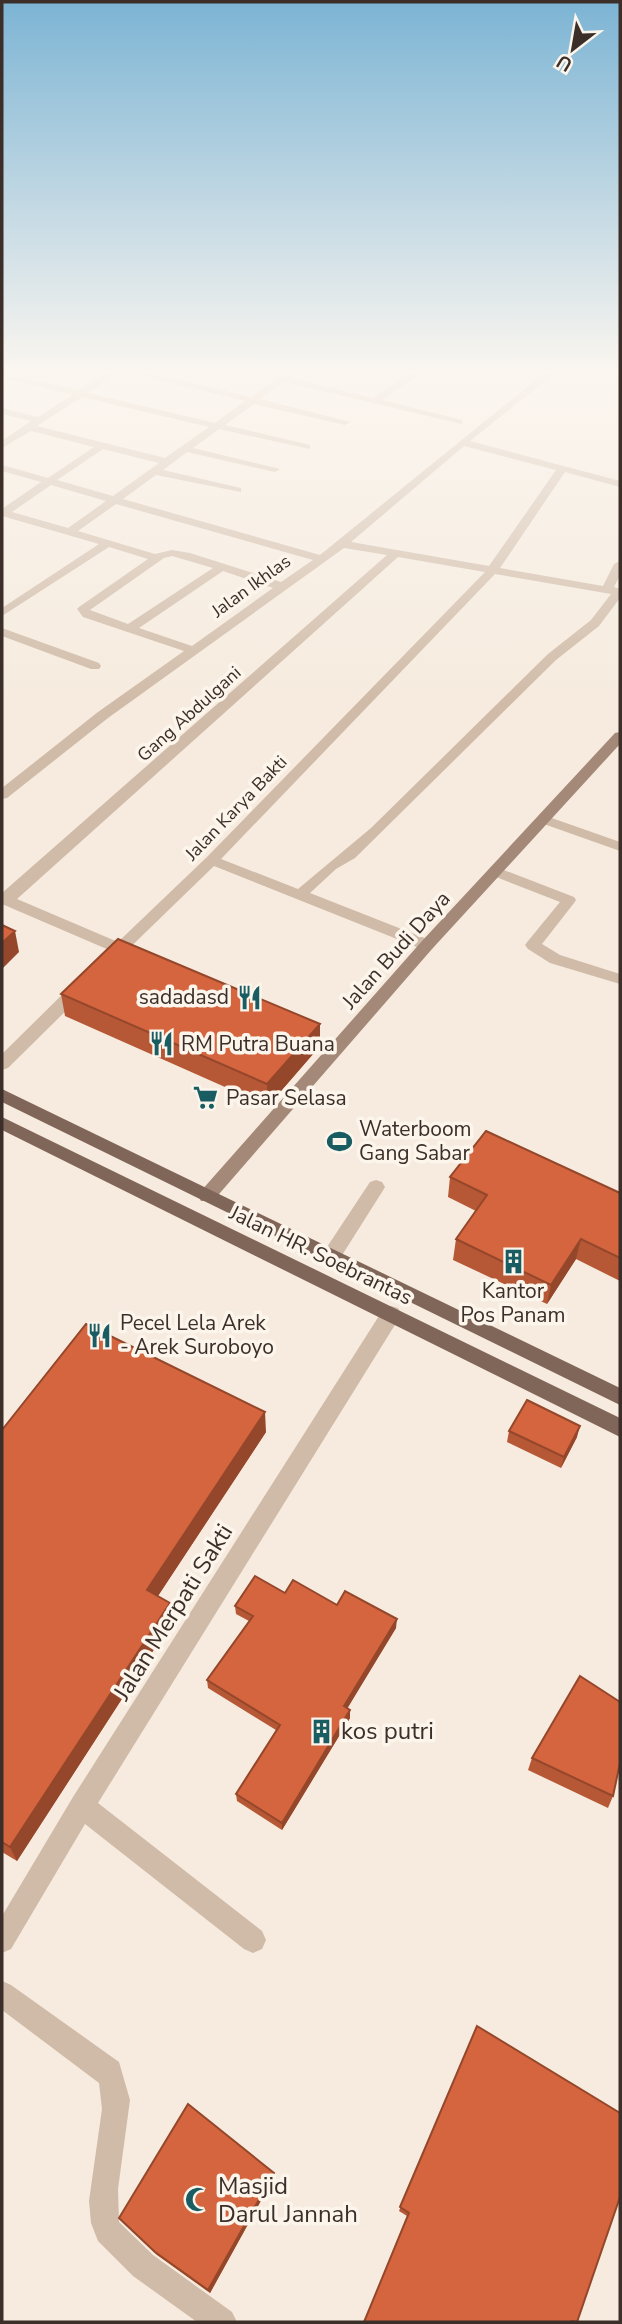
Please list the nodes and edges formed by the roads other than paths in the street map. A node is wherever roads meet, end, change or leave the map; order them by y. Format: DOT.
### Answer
graph roads {
  1 [pos="47,482"];
  2 [pos="49,482"];
  3 [pos="139,482"];
  4 [pos="204,482"];
  5 [pos="414,482"];
  6 [pos="553,482"];
  7 [pos="237,490"];
  8 [pos="114,500"];
  9 [pos="2,513"];
  10 [pos="70,532"];
  11 [pos="107,544"];
  12 [pos="342,544"];
  13 [pos="396,554"];
  14 [pos="157,558"];
  15 [pos="319,558"];
  16 [pos="620,564"];
  17 [pos="221,567"];
  18 [pos="491,572"];
  19 [pos="280,586"];
  20 [pos="615,591"];
  21 [pos="2,612"];
  22 [pos="130,628"];
  23 [pos="2,632"];
  24 [pos="192,650"];
  25 [pos="95,667"];
  26 [pos="620,736"];
  27 [pos="2,796"];
  28 [pos="546,820"];
  29 [pos="620,847"];
  30 [pos="212,860"];
  31 [pos="496,872"];
  32 [pos="300,895"];
  33 [pos="4,899"];
  34 [pos="427,945"];
  35 [pos="119,948"];
  36 [pos="620,979"];
  37 [pos="2,1064"];
  38 [pos="2,1095"];
  39 [pos="2,1123"];
  40 [pos="376,1187"];
  41 [pos="207,1196"];
  42 [pos="332,1255"];
  43 [pos="391,1314"];
  44 [pos="620,1397"];
  45 [pos="620,1428"];
  46 [pos="82,1806"];
  47 [pos="2,1940"];
  48 [pos="253,1940"];
  49 [pos="2,1994"];
  50 [pos="222,2322"];
  1 -- 9 [label="street"];
  2 -- 8 [label="street"];
  3 -- 8 [label="street"];
  4 -- 7 [label="street"];
  5 -- 12 [label="street, Jalan Ikhlas"];
  6 -- 18 [label="street, Jalan Karya Bakti"];
  8 -- 10 [label="street"];
  8 -- 15 [label="street"];
  9 -- 10 [label="street"];
  10 -- 11 [label="street"];
  11 -- 14 [label="street"];
  11 -- 21 [label="street"];
  12 -- 13 [label="street"];
  12 -- 15 [label="street, Jalan Ikhlas"];
  13 -- 18 [label="street"];
  13 -- 33 [label="street, Gang Abdulgani"];
  14 -- 17 [label="street"];
  14 -- 22 [label="street"];
  15 -- 19 [label="street, Jalan Ikhlas"];
  16 -- 20 [label="street"];
  17 -- 19 [label="street"];
  17 -- 22 [label="street"];
  18 -- 20 [label="street"];
  18 -- 30 [label="street, Jalan Karya Bakti"];
  19 -- 24 [label="street, Jalan Ikhlas"];
  20 -- 32 [label="street"];
  22 -- 24 [label="street"];
  23 -- 25 [label="street"];
  24 -- 27 [label="street, Jalan Ikhlas"];
  26 -- 28 [label="street, Jalan Budi Daya"];
  28 -- 29 [label="street"];
  28 -- 31 [label="street, Jalan Budi Daya"];
  30 -- 32 [label="street"];
  30 -- 35 [label="street, Jalan Karya Bakti"];
  31 -- 34 [label="street, Jalan Budi Daya"];
  31 -- 36 [label="street"];
  32 -- 34 [label="street"];
  33 -- 35 [label="street"];
  34 -- 41 [label="street, Jalan Budi Daya"];
  35 -- 37 [label="street, Jalan Karya Bakti"];
  38 -- 41 [label="main road, Jalan HR. Soebrantas"];
  39 -- 43 [label="main road, Jalan HR. Soebrantas"];
  40 -- 42 [label="street"];
  41 -- 42 [label="main road, Jalan HR. Soebrantas"];
  42 -- 44 [label="main road, Jalan HR. Soebrantas"];
  43 -- 45 [label="main road, Jalan HR. Soebrantas"];
  43 -- 46 [label="street, Jalan Merpati Sakti"];
  46 -- 47 [label="street, Jalan Merpati Sakti"];
  46 -- 48 [label="street"];
  49 -- 50 [label="street"];
}
